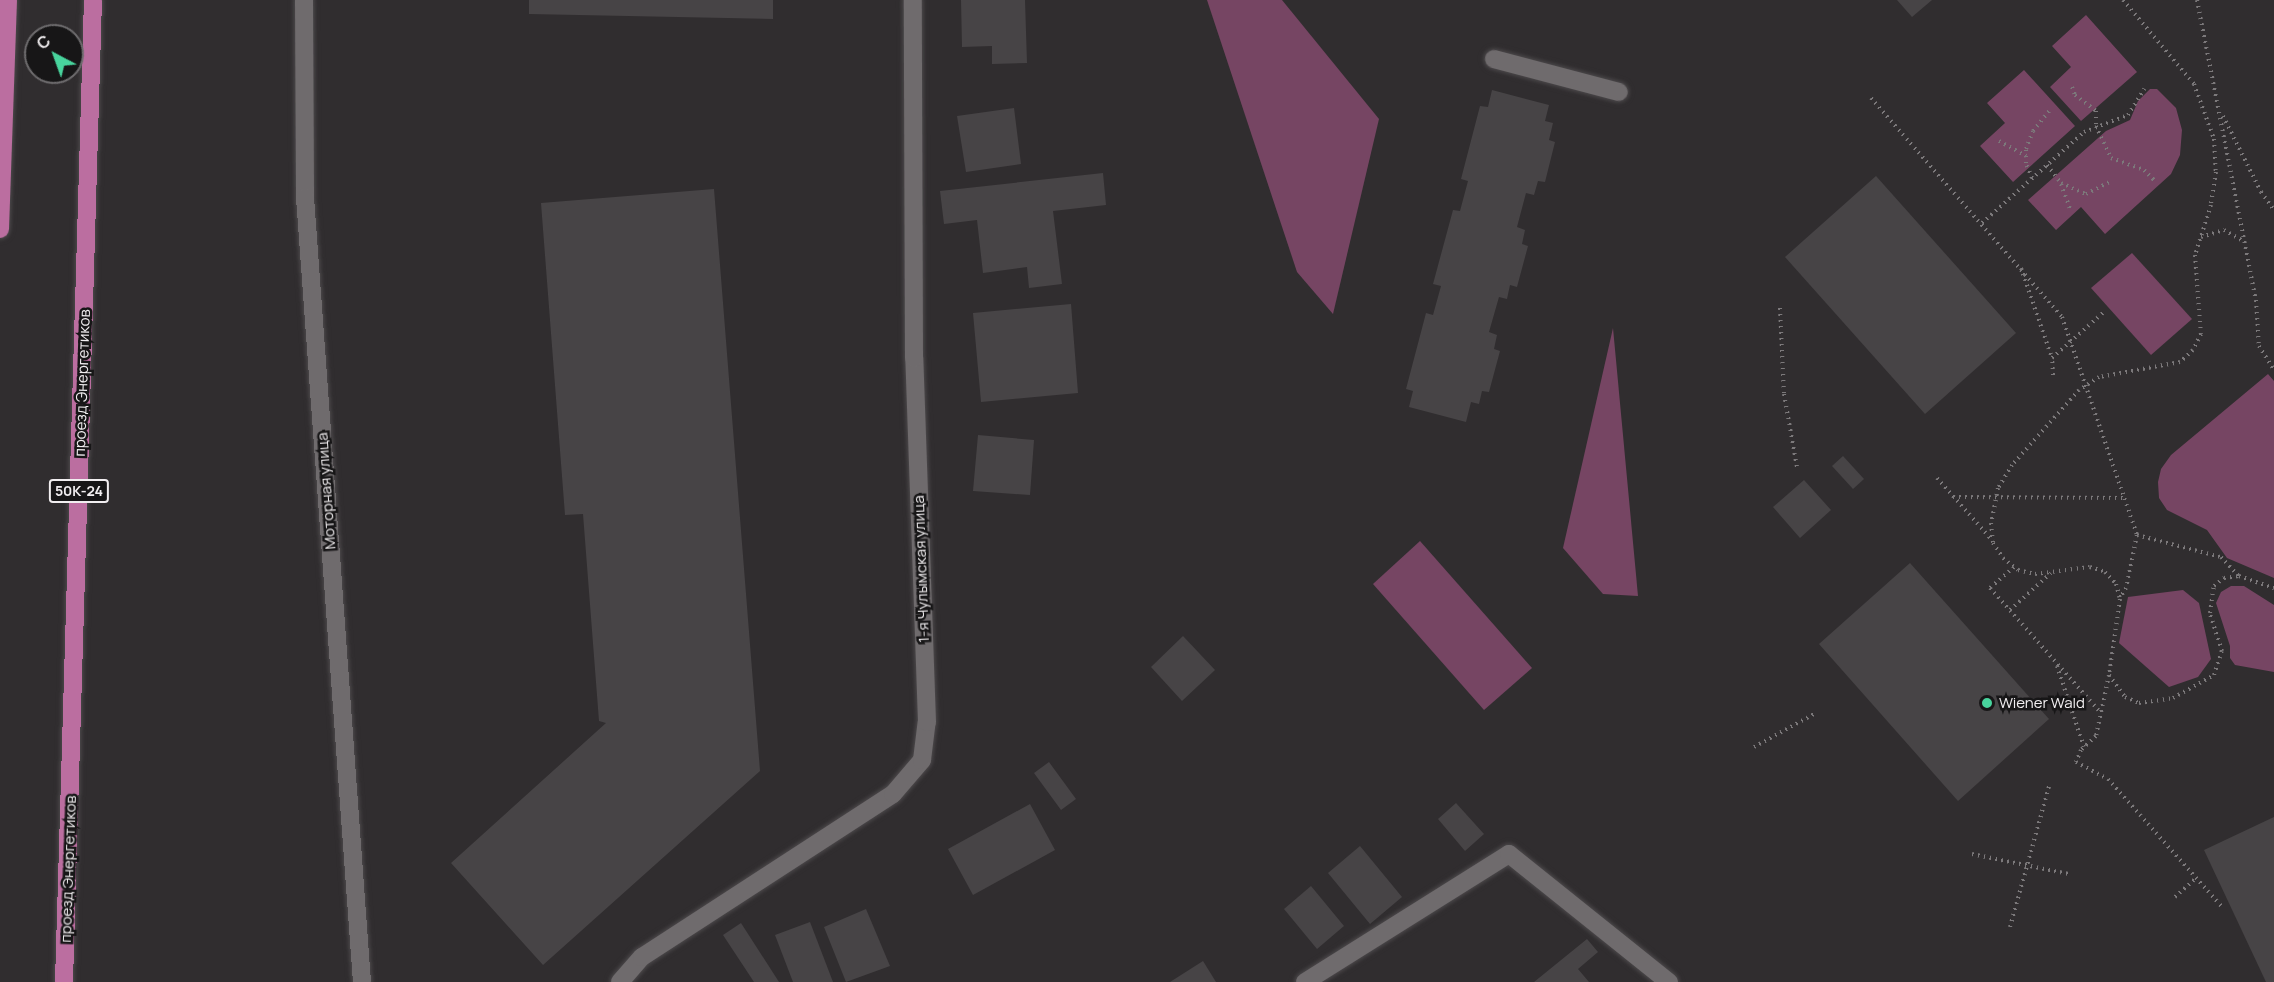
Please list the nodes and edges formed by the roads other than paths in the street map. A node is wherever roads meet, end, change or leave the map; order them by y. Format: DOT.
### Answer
graph roads {
  1 [pos="8,0"];
  2 [pos="93,0"];
  3 [pos="304,0"];
  4 [pos="913,0"];
  5 [pos="1494,59"];
  6 [pos="1619,92"];
  7 [pos="0,230"];
  8 [pos="64,982"];
  9 [pos="362,982"];
  10 [pos="620,982"];
  11 [pos="1305,982"];
  12 [pos="1670,982"];
  1 -- 7 [label="main road"];
  2 -- 8 [label="main road, проезд Энергетиков / 50К-24"];
  3 -- 9 [label="street, Моторная улица"];
  4 -- 10 [label="street, 1-я Чулымская улица"];
  5 -- 6 [label="street"];
  11 -- 12 [label="street"];
}
